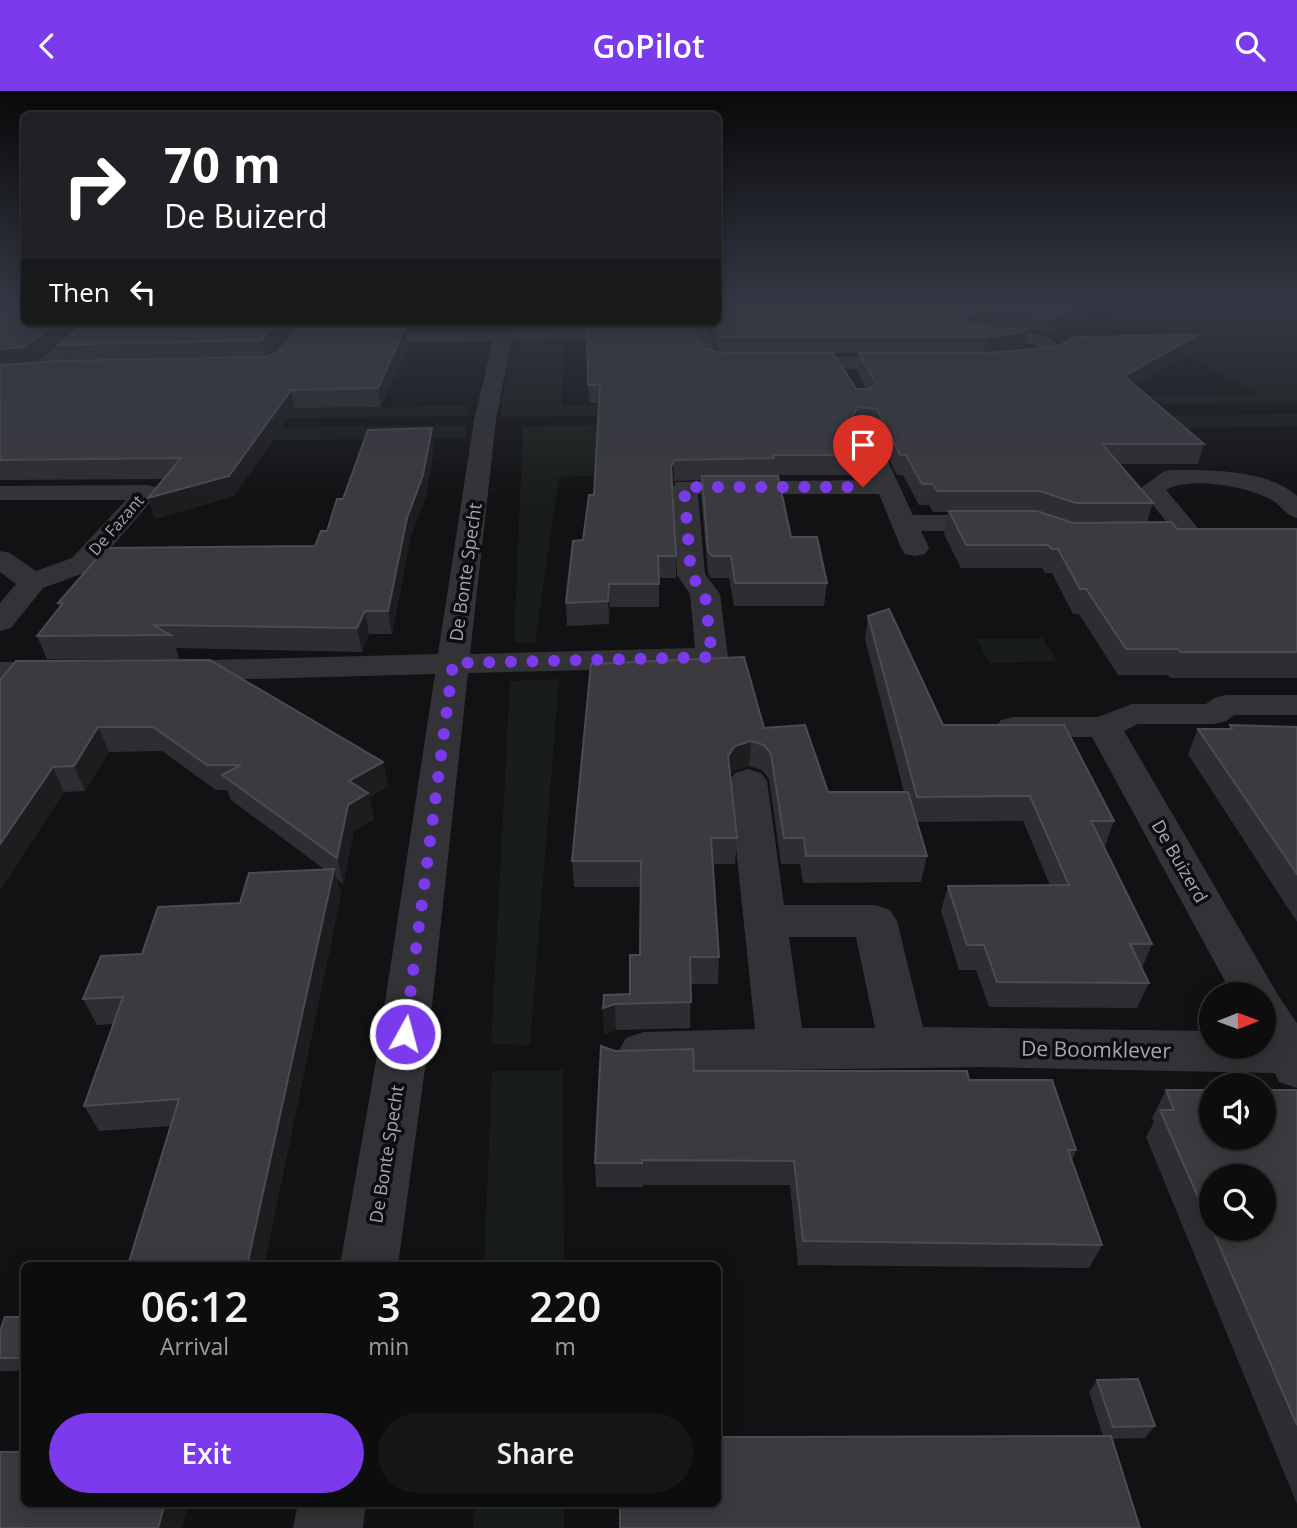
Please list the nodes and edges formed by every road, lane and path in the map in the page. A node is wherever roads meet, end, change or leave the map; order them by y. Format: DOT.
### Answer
graph roads {
  1 [pos="39,369"];
  2 [pos="496,369"];
  3 [pos="843,369"];
  4 [pos="66,370"];
  5 [pos="33,374"];
  6 [pos="11,375"];
  7 [pos="850,381"];
  8 [pos="864,434"];
  9 [pos="888,487"];
  10 [pos="0,493"];
  11 [pos="1297,510"];
  12 [pos="903,523"];
  13 [pos="1022,523"];
  14 [pos="1164,535"];
  15 [pos="915,548"];
  16 [pos="0,559"];
  17 [pos="33,582"];
  18 [pos="0,622"];
  19 [pos="453,663"];
  20 [pos="142,671"];
  21 [pos="225,671"];
  22 [pos="0,672"];
  23 [pos="87,672"];
  24 [pos="272,699"];
  25 [pos="1297,705"];
  26 [pos="993,727"];
  27 [pos="1104,727"];
  28 [pos="747,781"];
  29 [pos="765,921"];
  30 [pos="1248,982"];
  31 [pos="1276,1030"];
  32 [pos="903,1047"];
  33 [pos="780,1048"];
  34 [pos="616,1053"];
  35 [pos="1293,1060"];
  36 [pos="369,1262"];
  37 [pos="331,1507"];
  38 [pos="328,1528"];
  1 -- 5 [label="street"];
  2 -- 19 [label="street, De Bonte Specht"];
  3 -- 7 [label="street"];
  4 -- 5 [label="street"];
  5 -- 6 [label="street"];
  8 -- 9 [label="street"];
  9 -- 12 [label="street"];
  9 -- 19 [label="street"];
  10 -- 17 [label="street, De Fazant"];
  11 -- 14 [label="street"];
  12 -- 13 [label="street"];
  12 -- 15 [label="street"];
  16 -- 17 [label="street"];
  17 -- 18 [label="street"];
  19 -- 21 [label="street"];
  19 -- 36 [label="street, De Bonte Specht"];
  20 -- 21 [label="street"];
  21 -- 24 [label="street"];
  22 -- 23 [label="street"];
  25 -- 27 [label="street"];
  26 -- 27 [label="street"];
  27 -- 30 [label="street, De Buizerd"];
  28 -- 29 [label="street"];
  29 -- 32 [label="street"];
  29 -- 33 [label="street"];
  31 -- 35 [label="street"];
  32 -- 33 [label="street, De Boomklever"];
  32 -- 35 [label="street, De Boomklever"];
  33 -- 34 [label="street, De Boomklever"];
  37 -- 38 [label="street"];
}
